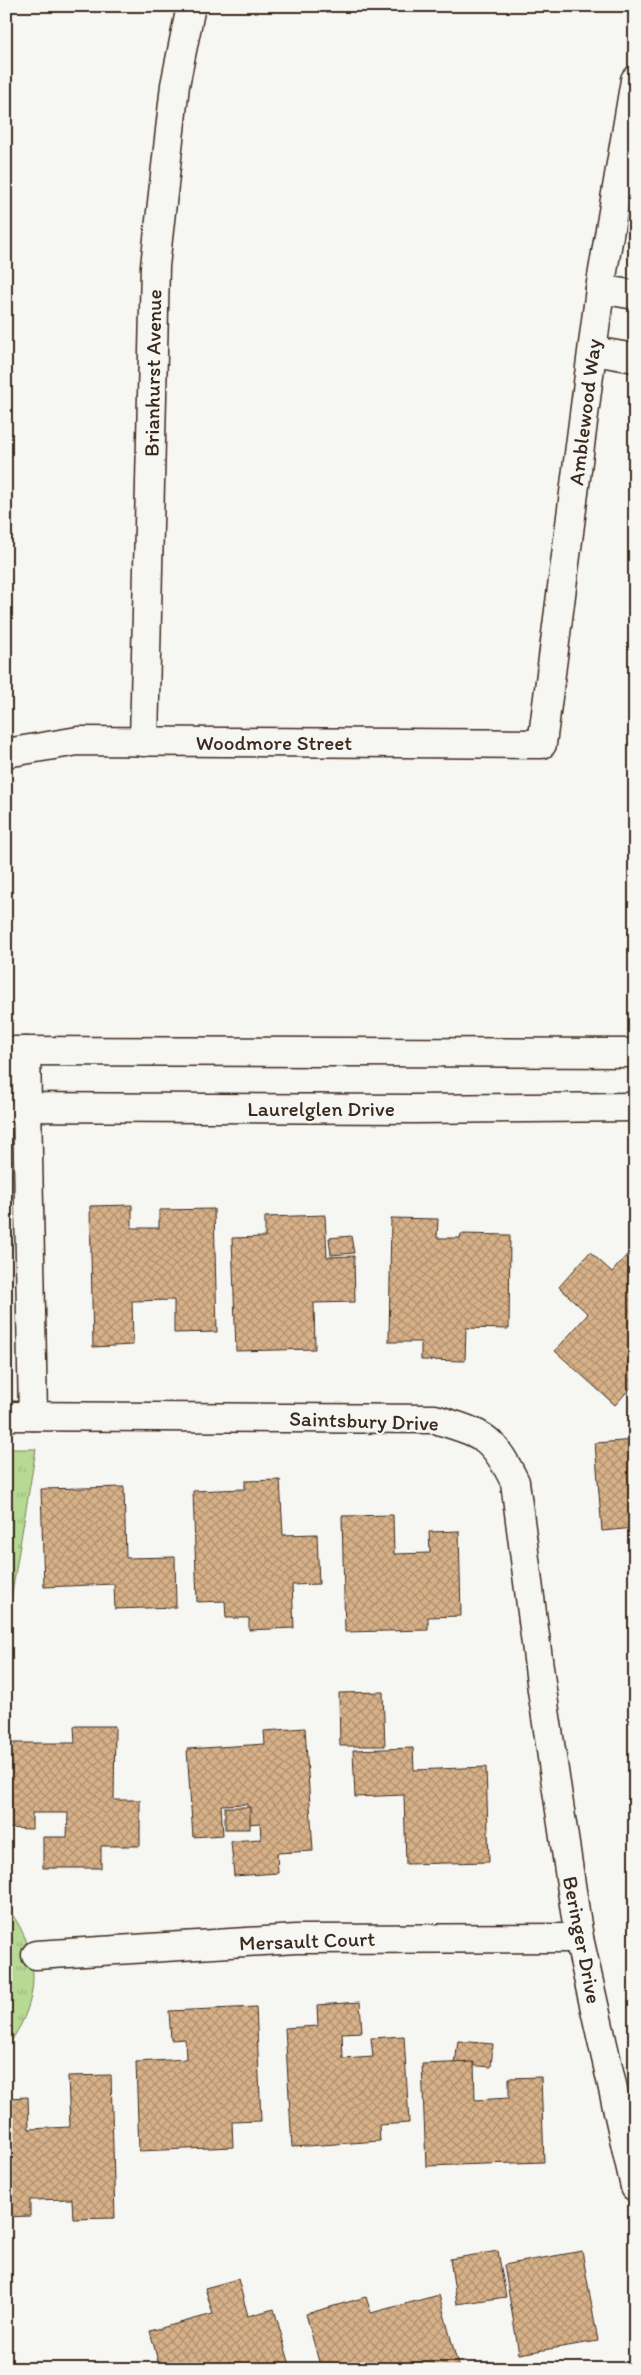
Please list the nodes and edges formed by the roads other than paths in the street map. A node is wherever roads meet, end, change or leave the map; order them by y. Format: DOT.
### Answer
graph roads {
  1 [pos="191,6"];
  2 [pos="635,80"];
  3 [pos="600,289"];
  4 [pos="635,295"];
  5 [pos="593,351"];
  6 [pos="635,358"];
  7 [pos="144,742"];
  8 [pos="542,744"];
  9 [pos="6,753"];
  10 [pos="16,1051"];
  11 [pos="635,1053"];
  12 [pos="17,1107"];
  13 [pos="635,1107"];
  14 [pos="19,1416"];
  15 [pos="542,1690"];
  16 [pos="579,1938"];
  17 [pos="36,1955"];
  18 [pos="635,2187"];
  1 -- 7 [label="street, Brianhurst Avenue"];
  2 -- 3 [label="street, Amblewood Way"];
  3 -- 4 [label="street"];
  3 -- 5 [label="street, Amblewood Way"];
  5 -- 6 [label="street"];
  5 -- 8 [label="street, Amblewood Way"];
  7 -- 8 [label="street, Woodmore Street"];
  7 -- 9 [label="street, Woodmore Street"];
  10 -- 11 [label="street"];
  10 -- 12 [label="street"];
  12 -- 13 [label="street, Laurelglen Drive"];
  12 -- 14 [label="street"];
  14 -- 15 [label="street, Saintsbury Drive"];
  15 -- 16 [label="street, Beringer Drive"];
  16 -- 17 [label="street, Mersault Court"];
  16 -- 18 [label="street, Beringer Drive"];
}
